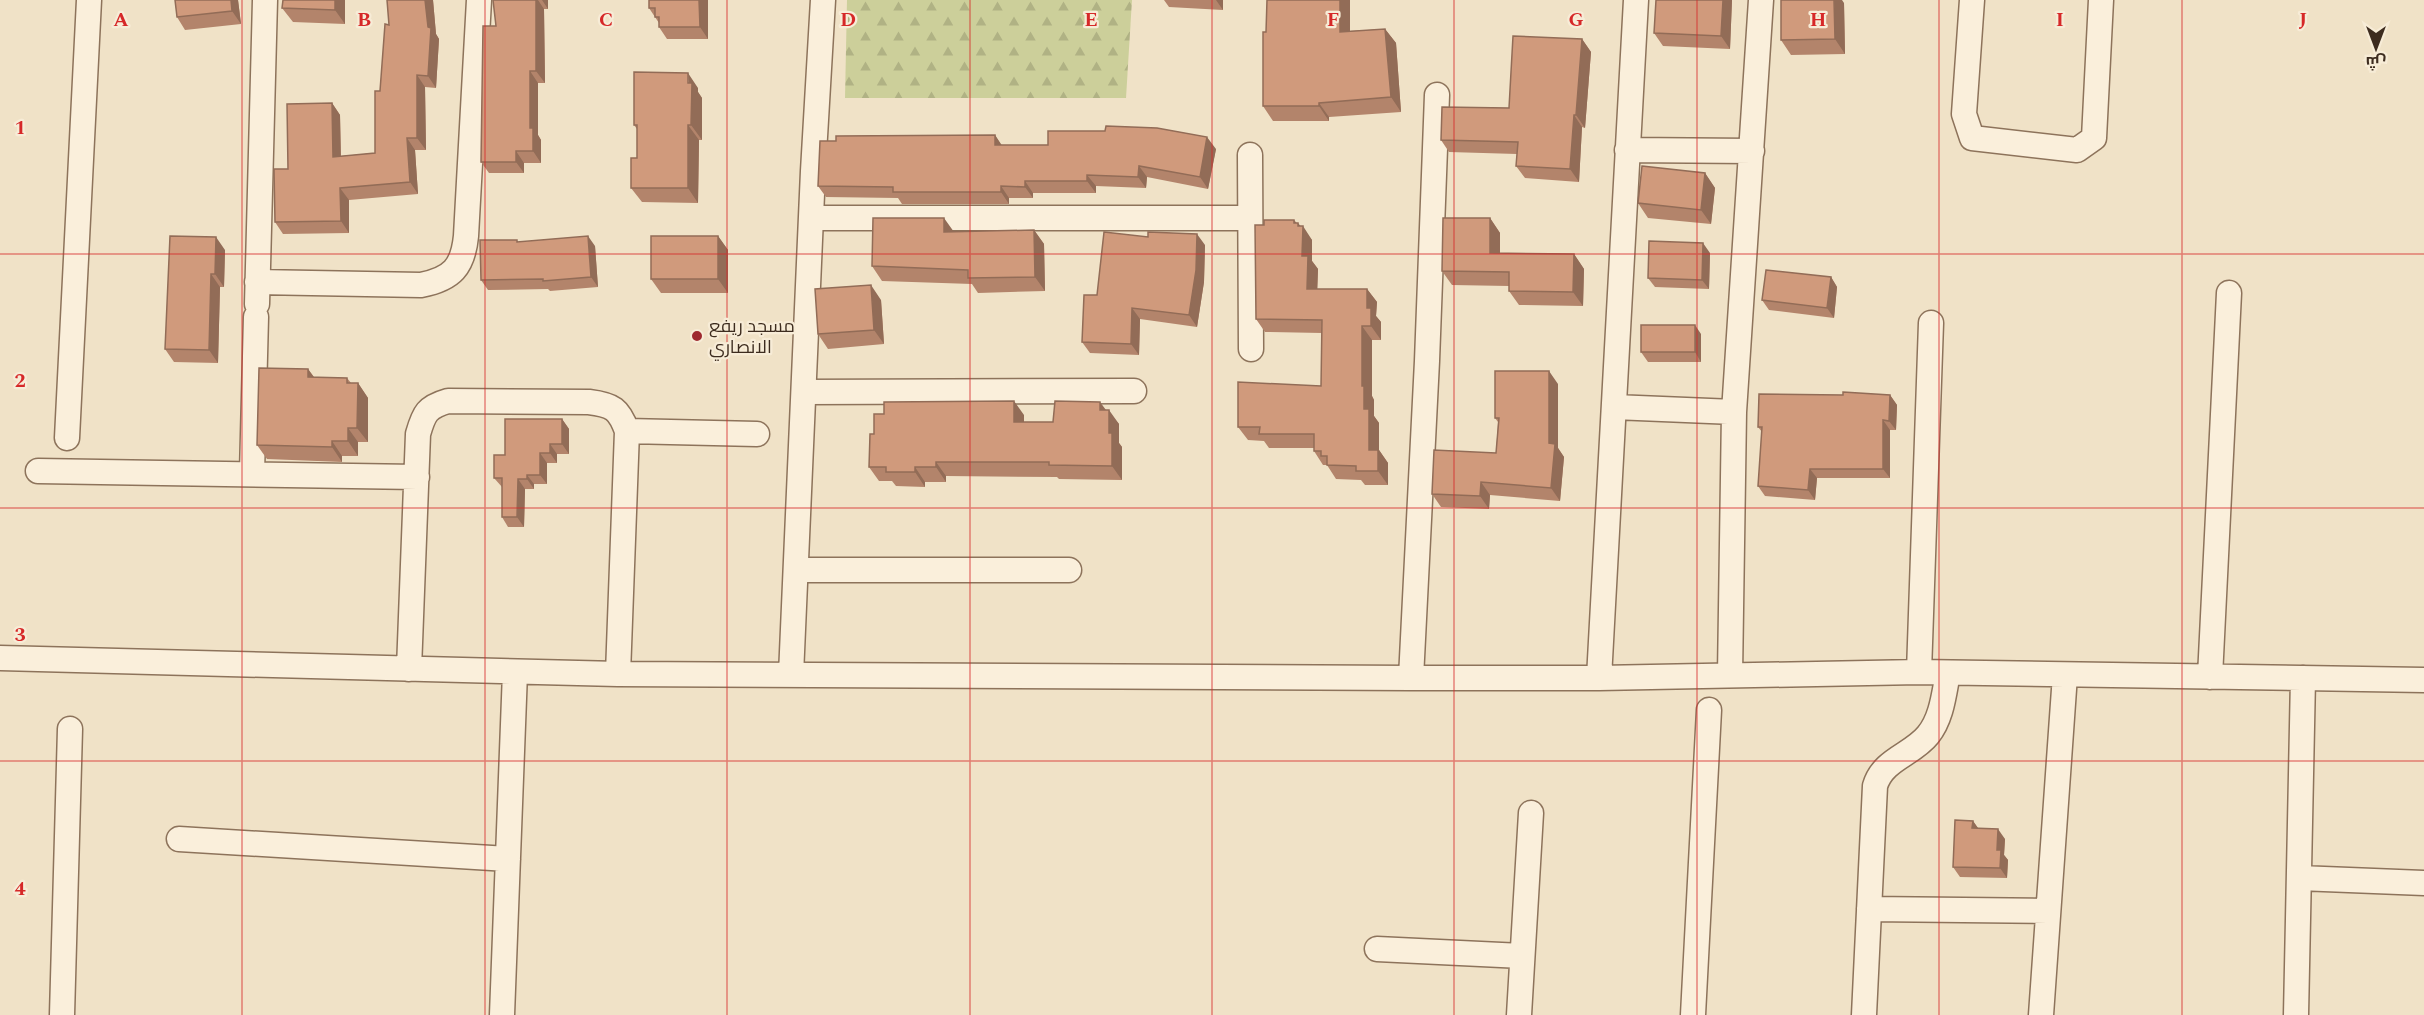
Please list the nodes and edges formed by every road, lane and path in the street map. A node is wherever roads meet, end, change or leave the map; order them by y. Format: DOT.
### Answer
graph roads {
  1 [pos="89,0"];
  2 [pos="265,0"];
  3 [pos="479,0"];
  4 [pos="823,0"];
  5 [pos="1636,0"];
  6 [pos="1761,0"];
  7 [pos="1972,0"];
  8 [pos="2101,0"];
  9 [pos="1437,95"];
  10 [pos="1627,150"];
  11 [pos="1752,151"];
  12 [pos="1250,155"];
  13 [pos="812,218"];
  14 [pos="1250,218"];
  15 [pos="2229,293"];
  16 [pos="256,301"];
  17 [pos="1931,323"];
  18 [pos="1251,349"];
  19 [pos="805,392"];
  20 [pos="1134,392"];
  21 [pos="1614,407"];
  22 [pos="1734,412"];
  23 [pos="627,431"];
  24 [pos="757,434"];
  25 [pos="67,438"];
  26 [pos="38,471"];
  27 [pos="252,473"];
  28 [pos="417,477"];
  29 [pos="796,570"];
  30 [pos="1069,570"];
  31 [pos="0,658"];
  32 [pos="409,669"];
  33 [pos="515,672"];
  34 [pos="1919,672"];
  35 [pos="1948,673"];
  36 [pos="618,674"];
  37 [pos="791,675"];
  38 [pos="1730,675"];
  39 [pos="2065,675"];
  40 [pos="2210,677"];
  41 [pos="1412,678"];
  42 [pos="1599,678"];
  43 [pos="2303,678"];
  44 [pos="2424,680"];
  45 [pos="1709,710"];
  46 [pos="70,729"];
  47 [pos="1532,813"];
  48 [pos="179,839"];
  49 [pos="508,859"];
  50 [pos="2299,878"];
  51 [pos="2424,883"];
  52 [pos="1869,909"];
  53 [pos="2047,911"];
  54 [pos="1377,949"];
  55 [pos="1522,956"];
  56 [pos="62,1015"];
  57 [pos="502,1015"];
  58 [pos="1519,1015"];
  59 [pos="1693,1015"];
  60 [pos="1864,1015"];
  61 [pos="2041,1015"];
  62 [pos="2296,1015"];
  1 -- 25 [label="street"];
  2 -- 16 [label="street"];
  3 -- 16 [label="street"];
  4 -- 13 [label="street"];
  5 -- 10 [label="street"];
  6 -- 11 [label="street"];
  7 -- 8 [label="street"];
  9 -- 41 [label="street"];
  10 -- 11 [label="street"];
  10 -- 21 [label="street"];
  11 -- 22 [label="street"];
  12 -- 14 [label="street"];
  13 -- 14 [label="street"];
  13 -- 19 [label="street"];
  14 -- 18 [label="street"];
  15 -- 40 [label="street"];
  16 -- 27 [label="street"];
  17 -- 34 [label="street"];
  19 -- 20 [label="street"];
  19 -- 29 [label="street"];
  21 -- 22 [label="street"];
  21 -- 42 [label="street"];
  22 -- 38 [label="street"];
  23 -- 24 [label="street"];
  23 -- 28 [label="street"];
  23 -- 36 [label="street"];
  26 -- 27 [label="street"];
  27 -- 28 [label="street"];
  28 -- 32 [label="street"];
  29 -- 30 [label="street"];
  29 -- 37 [label="street"];
  31 -- 32 [label="street"];
  32 -- 33 [label="street"];
  33 -- 36 [label="street"];
  33 -- 49 [label="street"];
  34 -- 35 [label="street"];
  34 -- 38 [label="street"];
  35 -- 39 [label="street"];
  35 -- 52 [label="street"];
  36 -- 37 [label="street"];
  37 -- 41 [label="street"];
  38 -- 42 [label="street"];
  39 -- 40 [label="street"];
  39 -- 53 [label="street"];
  40 -- 43 [label="street"];
  41 -- 42 [label="street"];
  43 -- 44 [label="street"];
  43 -- 50 [label="street"];
  45 -- 59 [label="street"];
  46 -- 56 [label="street"];
  47 -- 55 [label="street"];
  48 -- 49 [label="street"];
  49 -- 57 [label="street"];
  50 -- 51 [label="street"];
  50 -- 62 [label="street"];
  52 -- 53 [label="street"];
  52 -- 60 [label="street"];
  53 -- 61 [label="street"];
  54 -- 55 [label="street"];
  55 -- 58 [label="street"];
}
